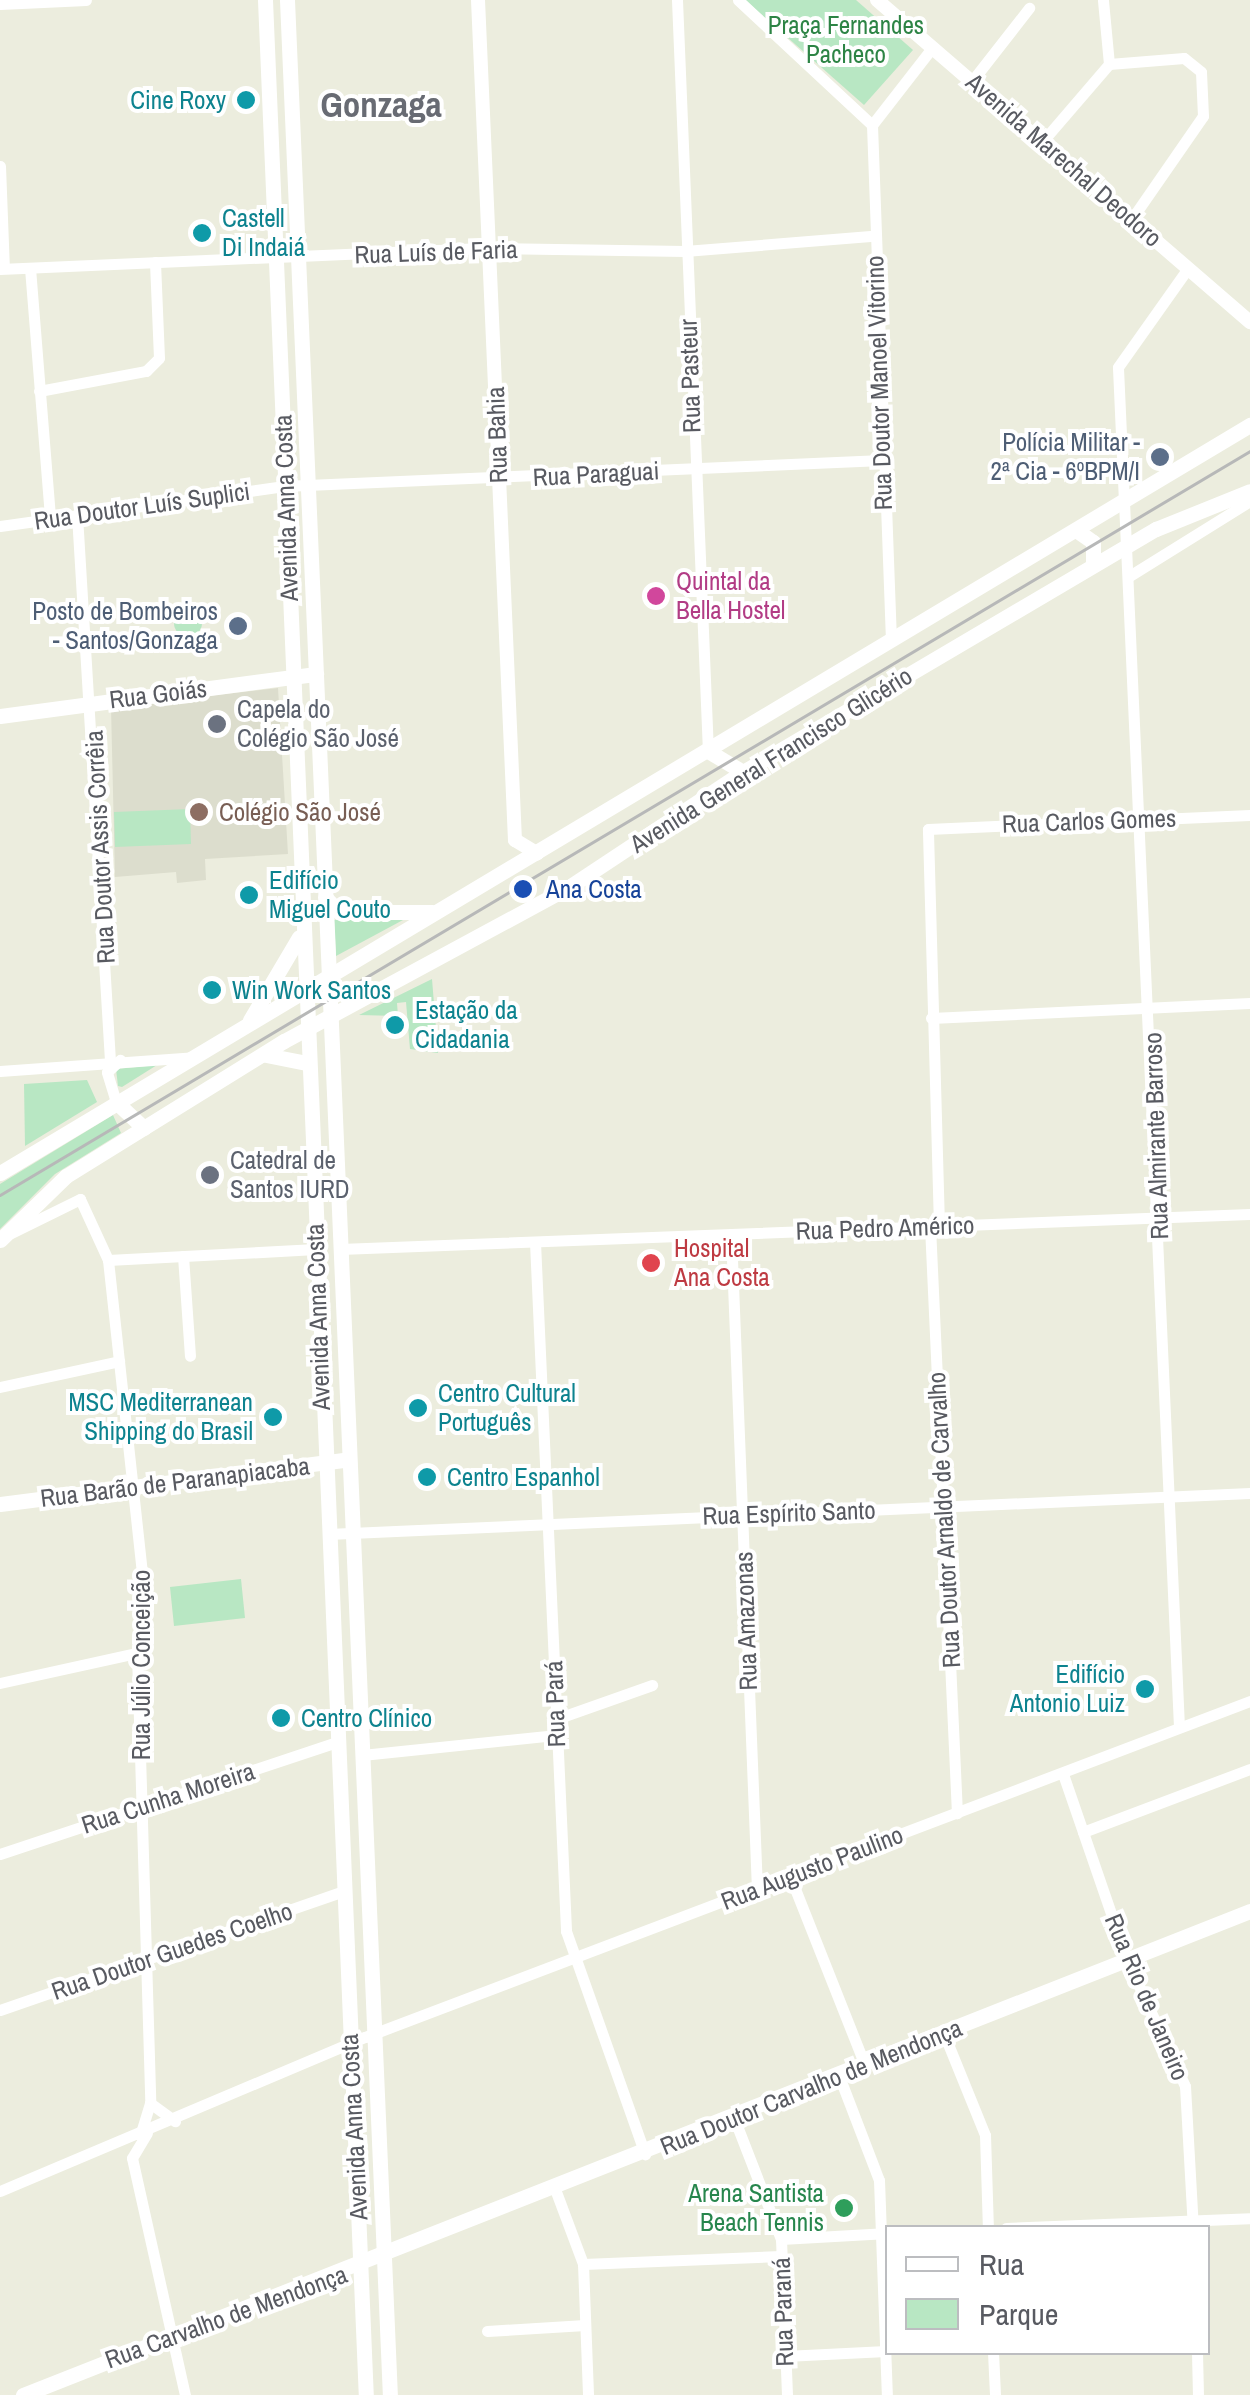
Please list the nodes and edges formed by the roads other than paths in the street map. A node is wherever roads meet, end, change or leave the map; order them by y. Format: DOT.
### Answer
graph roads {
  1 [pos="86,0"];
  2 [pos="265,0"];
  3 [pos="287,0"];
  4 [pos="478,0"];
  5 [pos="678,0"];
  6 [pos="738,0"];
  7 [pos="877,0"];
  8 [pos="1104,0"];
  9 [pos="0,4"];
  10 [pos="1029,8"];
  11 [pos="932,48"];
  12 [pos="1109,64"];
  13 [pos="972,82"];
  14 [pos="872,125"];
  15 [pos="1042,142"];
  16 [pos="0,166"];
  17 [pos="1132,217"];
  18 [pos="873,236"];
  19 [pos="489,248"];
  20 [pos="685,251"];
  21 [pos="302,257"];
  22 [pos="281,258"];
  23 [pos="155,262"];
  24 [pos="2,268"];
  25 [pos="30,268"];
  26 [pos="1188,268"];
  27 [pos="1217,291"];
  28 [pos="1250,313"];
  29 [pos="1250,322"];
  30 [pos="39,391"];
  31 [pos="1250,425"];
  32 [pos="882,460"];
  33 [pos="694,470"];
  34 [pos="499,479"];
  35 [pos="296,486"];
  36 [pos="1250,491"];
  37 [pos="1125,500"];
  38 [pos="1250,501"];
  39 [pos="77,514"];
  40 [pos="50,519"];
  41 [pos="0,526"];
  42 [pos="1076,530"];
  43 [pos="1129,545"];
  44 [pos="1093,565"];
  45 [pos="1131,575"];
  46 [pos="891,641"];
  47 [pos="316,674"];
  48 [pos="291,678"];
  49 [pos="94,702"];
  50 [pos="0,716"];
  51 [pos="708,751"];
  52 [pos="743,772"];
  53 [pos="1250,815"];
  54 [pos="1140,820"];
  55 [pos="928,829"];
  56 [pos="538,853"];
  57 [pos="324,896"];
  58 [pos="432,912"];
  59 [pos="300,933"];
  60 [pos="328,972"];
  61 [pos="304,987"];
  62 [pos="1250,1002"];
  63 [pos="1151,1007"];
  64 [pos="330,1015"];
  65 [pos="930,1018"];
  66 [pos="249,1023"];
  67 [pos="306,1029"];
  68 [pos="262,1055"];
  69 [pos="193,1058"];
  70 [pos="116,1060"];
  71 [pos="307,1063"];
  72 [pos="0,1071"];
  73 [pos="116,1102"];
  74 [pos="144,1128"];
  75 [pos="0,1173"];
  76 [pos="314,1198"];
  77 [pos="1250,1214"];
  78 [pos="1159,1219"];
  79 [pos="934,1226"];
  80 [pos="731,1234"];
  81 [pos="3,1237"];
  82 [pos="535,1242"];
  83 [pos="316,1249"];
  84 [pos="340,1249"];
  85 [pos="183,1256"];
  86 [pos="108,1260"];
  87 [pos="190,1356"];
  88 [pos="119,1360"];
  89 [pos="0,1387"];
  90 [pos="349,1459"];
  91 [pos="324,1462"];
  92 [pos="131,1489"];
  93 [pos="1250,1493"];
  94 [pos="1170,1498"];
  95 [pos="0,1504"];
  96 [pos="944,1507"];
  97 [pos="742,1514"];
  98 [pos="547,1524"];
  99 [pos="328,1534"];
  100 [pos="352,1534"];
  101 [pos="137,1653"];
  102 [pos="0,1683"];
  103 [pos="652,1685"];
  104 [pos="1250,1701"];
  105 [pos="556,1720"];
  106 [pos="1179,1727"];
  107 [pos="556,1735"];
  108 [pos="337,1742"];
  109 [pos="362,1754"];
  110 [pos="1250,1769"];
  111 [pos="1063,1774"];
  112 [pos="143,1807"];
  113 [pos="957,1813"];
  114 [pos="1083,1832"];
  115 [pos="0,1854"];
  116 [pos="790,1876"];
  117 [pos="757,1889"];
  118 [pos="344,1891"];
  119 [pos="1250,1911"];
  120 [pos="573,1956"];
  121 [pos="144,1960"];
  122 [pos="1127,1960"];
  123 [pos="0,2010"];
  124 [pos="374,2034"];
  125 [pos="944,2034"];
  126 [pos="350,2047"];
  127 [pos="865,2065"];
  128 [pos="839,2076"];
  129 [pos="150,2103"];
  130 [pos="734,2118"];
  131 [pos="174,2121"];
  132 [pos="144,2133"];
  133 [pos="106,2149"];
  134 [pos="644,2154"];
  135 [pos="132,2158"];
  136 [pos="556,2190"];
  137 [pos="0,2191"];
  138 [pos="1250,2218"];
  139 [pos="1192,2224"];
  140 [pos="885,2225"];
  141 [pos="988,2225"];
  142 [pos="1146,2225"];
  143 [pos="885,2233"];
  144 [pos="780,2238"];
  145 [pos="781,2256"];
  146 [pos="372,2262"];
  147 [pos="583,2264"];
  148 [pos="586,2326"];
  149 [pos="487,2331"];
  150 [pos="170,2336"];
  151 [pos="885,2350"];
  152 [pos="886,2355"];
  153 [pos="994,2355"];
  154 [pos="1196,2355"];
  155 [pos="785,2356"];
  156 [pos="23,2395"];
  157 [pos="186,2395"];
  158 [pos="366,2395"];
  159 [pos="390,2395"];
  160 [pos="588,2395"];
  161 [pos="787,2395"];
  162 [pos="887,2395"];
  163 [pos="996,2395"];
  164 [pos="1198,2395"];
  1 -- 9 [label="street"];
  2 -- 22 [label="main road, Avenida Anna Costa"];
  3 -- 21 [label="main road, Avenida Anna Costa"];
  4 -- 19 [label="street, Rua Bahia"];
  5 -- 20 [label="street, Rua Pasteur"];
  6 -- 14 [label="street"];
  7 -- 11 [label="street, Avenida Marechal Deodoro"];
  8 -- 12 [label="street"];
  10 -- 13 [label="street"];
  11 -- 13 [label="street, Avenida Marechal Deodoro"];
  11 -- 14 [label="street"];
  12 -- 15 [label="street"];
  12 -- 17 [label="street"];
  13 -- 15 [label="street, Avenida Marechal Deodoro"];
  14 -- 18 [label="street, Rua Doutor Manoel Vitorino"];
  15 -- 17 [label="street, Avenida Marechal Deodoro"];
  16 -- 24 [label="street"];
  17 -- 26 [label="street, Avenida Marechal Deodoro"];
  18 -- 20 [label="street, Rua Luís de Faria"];
  18 -- 32 [label="street, Rua Doutor Manoel Vitorino"];
  19 -- 20 [label="street, Rua Luís de Faria"];
  19 -- 21 [label="street, Rua Luís de Faria"];
  19 -- 34 [label="street, Rua Bahia"];
  20 -- 33 [label="street, Rua Pasteur"];
  21 -- 22 [label="street, Rua Luís de Faria"];
  21 -- 35 [label="main road, Avenida Anna Costa"];
  22 -- 23 [label="street, Rua Luís de Faria"];
  22 -- 35 [label="main road, Avenida Anna Costa"];
  23 -- 25 [label="street, Rua Luís de Faria"];
  23 -- 30 [label="street"];
  24 -- 25 [label="street, Rua Luís de Faria"];
  25 -- 30 [label="street"];
  26 -- 27 [label="street, Avenida Marechal Deodoro"];
  26 -- 37 [label="street, Rua Almirante Barroso"];
  27 -- 28 [label="street"];
  27 -- 29 [label="street, Avenida Marechal Deodoro"];
  30 -- 40 [label="street"];
  31 -- 37 [label="main road, Avenida General Francisco Glicério"];
  32 -- 33 [label="street, Rua Paraguai"];
  32 -- 46 [label="street, Rua Doutor Manoel Vitorino"];
  33 -- 34 [label="street, Rua Paraguai"];
  33 -- 51 [label="street, Rua Pasteur"];
  34 -- 35 [label="street, Rua Paraguai"];
  34 -- 56 [label="street, Rua Bahia"];
  35 -- 39 [label="street, Rua Doutor Luís Suplici"];
  35 -- 47 [label="main road, Avenida Anna Costa"];
  35 -- 48 [label="main road, Avenida Anna Costa"];
  36 -- 43 [label="main road, Avenida General Francisco Glicério"];
  37 -- 42 [label="main road, Avenida General Francisco Glicério"];
  37 -- 43 [label="street, Rua Almirante Barroso"];
  38 -- 45 [label="street"];
  39 -- 40 [label="street, Rua Doutor Luís Suplici"];
  39 -- 49 [label="street, Rua Doutor Assis Corrêia"];
  40 -- 41 [label="street, Rua Doutor Luís Suplici"];
  42 -- 44 [label="main road"];
  42 -- 46 [label="main road, Avenida General Francisco Glicério"];
  43 -- 44 [label="main road, Avenida General Francisco Glicério"];
  43 -- 45 [label="street, Rua Almirante Barroso"];
  44 -- 52 [label="main road, Avenida General Francisco Glicério"];
  45 -- 54 [label="street, Rua Almirante Barroso"];
  46 -- 51 [label="main road, Avenida General Francisco Glicério"];
  47 -- 48 [label="main road, Rua Goiás"];
  47 -- 57 [label="main road, Avenida Anna Costa"];
  48 -- 49 [label="main road, Rua Goiás"];
  48 -- 59 [label="main road, Avenida Anna Costa"];
  49 -- 50 [label="main road, Rua Goiás"];
  49 -- 70 [label="street, Rua Doutor Assis Corrêia"];
  51 -- 52 [label="main road"];
  51 -- 56 [label="main road, Avenida General Francisco Glicério"];
  52 -- 64 [label="main road, Avenida General Francisco Glicério"];
  53 -- 54 [label="street, Rua Carlos Gomes"];
  54 -- 55 [label="street, Rua Carlos Gomes"];
  54 -- 63 [label="street, Rua Almirante Barroso"];
  55 -- 65 [label="street, Rua Doutor Arnaldo de Carvalho"];
  56 -- 58 [label="main road, Avenida General Francisco Glicério"];
  57 -- 58 [label="main road"];
  57 -- 60 [label="main road, Avenida Anna Costa"];
  58 -- 60 [label="main road, Avenida General Francisco Glicério"];
  59 -- 61 [label="main road, Avenida Anna Costa"];
  59 -- 66 [label="main road"];
  60 -- 61 [label="main road, Avenida General Francisco Glicério"];
  60 -- 64 [label="main road, Avenida Anna Costa"];
  61 -- 66 [label="main road, Avenida General Francisco Glicério"];
  61 -- 67 [label="main road, Avenida Anna Costa"];
  62 -- 63 [label="street"];
  63 -- 65 [label="street"];
  63 -- 78 [label="street, Rua Almirante Barroso"];
  64 -- 67 [label="main road, Avenida General Francisco Glicério"];
  64 -- 84 [label="main road, Avenida Anna Costa"];
  65 -- 79 [label="street, Rua Doutor Arnaldo de Carvalho"];
  66 -- 69 [label="main road, Avenida General Francisco Glicério"];
  67 -- 68 [label="main road, Avenida General Francisco Glicério"];
  67 -- 71 [label="main road, Avenida Anna Costa"];
  68 -- 71 [label="main road"];
  68 -- 74 [label="main road, Avenida General Francisco Glicério"];
  69 -- 70 [label="street"];
  69 -- 73 [label="main road, Avenida General Francisco Glicério"];
  70 -- 72 [label="street"];
  70 -- 73 [label="street, Rua Doutor Assis Corrêia"];
  71 -- 76 [label="main road, Avenida Anna Costa"];
  73 -- 74 [label="main road"];
  73 -- 75 [label="main road, Avenida General Francisco Glicério"];
  74 -- 81 [label="main road, Avenida General Francisco Glicério"];
  76 -- 83 [label="main road, Avenida Anna Costa"];
  76 -- 84 [label="main road"];
  77 -- 78 [label="street, Rua Pedro Américo"];
  78 -- 79 [label="street, Rua Pedro Américo"];
  78 -- 94 [label="street, Rua Almirante Barroso"];
  79 -- 80 [label="street, Rua Pedro Américo"];
  79 -- 96 [label="street, Rua Doutor Arnaldo de Carvalho"];
  80 -- 82 [label="street, Rua Pedro Américo"];
  80 -- 97 [label="street, Rua Amazonas"];
  81 -- 86 [label="street, Rua Júlio Conceição"];
  82 -- 84 [label="street, Rua Pedro Américo"];
  82 -- 98 [label="street, Rua Pará"];
  83 -- 85 [label="street"];
  83 -- 91 [label="main road, Avenida Anna Costa"];
  84 -- 90 [label="main road, Avenida Anna Costa"];
  85 -- 86 [label="street"];
  85 -- 87 [label="street"];
  86 -- 88 [label="street, Rua Júlio Conceição"];
  88 -- 89 [label="street"];
  88 -- 92 [label="street, Rua Júlio Conceição"];
  90 -- 91 [label="main road, Rua Barão de Paranapiacaba"];
  90 -- 100 [label="main road, Avenida Anna Costa"];
  91 -- 92 [label="main road, Rua Barão de Paranapiacaba"];
  91 -- 99 [label="main road, Avenida Anna Costa"];
  92 -- 95 [label="main road, Rua Barão de Paranapiacaba"];
  92 -- 101 [label="street, Rua Júlio Conceição"];
  93 -- 94 [label="street, Rua Espírito Santo"];
  94 -- 96 [label="street, Rua Espírito Santo"];
  94 -- 106 [label="street, Rua Almirante Barroso"];
  96 -- 97 [label="street, Rua Espírito Santo"];
  96 -- 113 [label="street, Rua Doutor Arnaldo de Carvalho"];
  97 -- 98 [label="street, Rua Espírito Santo"];
  97 -- 117 [label="street, Rua Amazonas"];
  98 -- 100 [label="street, Rua Espírito Santo"];
  98 -- 105 [label="street, Rua Pará"];
  99 -- 100 [label="street, Rua Espírito Santo"];
  99 -- 108 [label="main road, Avenida Anna Costa"];
  100 -- 109 [label="main road, Avenida Anna Costa"];
  101 -- 102 [label="street"];
  101 -- 112 [label="street, Rua Júlio Conceição"];
  103 -- 105 [label="street"];
  104 -- 106 [label="street, Rua Augusto Paulino"];
  105 -- 107 [label="street, Rua Pará"];
  106 -- 111 [label="street, Rua Augusto Paulino"];
  107 -- 109 [label="street"];
  107 -- 120 [label="street, Rua Pará"];
  108 -- 112 [label="street, Rua Cunha Moreira"];
  108 -- 118 [label="main road, Avenida Anna Costa"];
  109 -- 124 [label="main road, Avenida Anna Costa"];
  110 -- 114 [label="street"];
  111 -- 113 [label="street, Rua Augusto Paulino"];
  111 -- 114 [label="street, Rua Rio de Janeiro"];
  112 -- 115 [label="street, Rua Cunha Moreira"];
  112 -- 121 [label="street, Rua Júlio Conceição"];
  113 -- 116 [label="street, Rua Augusto Paulino"];
  114 -- 122 [label="street, Rua Rio de Janeiro"];
  116 -- 117 [label="street, Rua Augusto Paulino"];
  116 -- 127 [label="street"];
  117 -- 120 [label="street, Rua Augusto Paulino"];
  118 -- 121 [label="street, Rua Doutor Guedes Coelho"];
  118 -- 126 [label="main road, Avenida Anna Costa"];
  119 -- 122 [label="main road, Rua Doutor Carvalho de Mendonça"];
  120 -- 124 [label="street, Rua Augusto Paulino"];
  120 -- 134 [label="street, Rua Pará"];
  121 -- 123 [label="street, Rua Doutor Guedes Coelho"];
  121 -- 129 [label="street, Rua Júlio Conceição"];
  122 -- 125 [label="main road, Rua Doutor Carvalho de Mendonça"];
  122 -- 139 [label="street, Rua Rio de Janeiro"];
  124 -- 126 [label="street, Rua Augusto Paulino"];
  124 -- 146 [label="main road, Avenida Anna Costa"];
  125 -- 127 [label="main road, Rua Doutor Carvalho de Mendonça"];
  125 -- 141 [label="street"];
  126 -- 131 [label="street, Rua Augusto Paulino"];
  126 -- 146 [label="main road, Avenida Anna Costa"];
  127 -- 128 [label="main road, Rua Doutor Carvalho de Mendonça"];
  128 -- 130 [label="main road, Rua Doutor Carvalho de Mendonça"];
  128 -- 140 [label="street"];
  129 -- 131 [label="street"];
  129 -- 132 [label="street, Rua Júlio Conceição"];
  130 -- 134 [label="main road, Rua Doutor Carvalho de Mendonça"];
  130 -- 144 [label="street, Rua Paraná"];
  131 -- 132 [label="street, Rua Augusto Paulino"];
  132 -- 133 [label="street, Rua Augusto Paulino"];
  132 -- 135 [label="street, Rua Júlio Conceição"];
  133 -- 135 [label="street"];
  133 -- 137 [label="street, Rua Augusto Paulino"];
  134 -- 136 [label="main road, Rua Doutor Carvalho de Mendonça"];
  135 -- 150 [label="street"];
  136 -- 146 [label="main road, Rua Doutor Carvalho de Mendonça"];
  136 -- 147 [label="street"];
  138 -- 139 [label="street"];
  139 -- 142 [label="street"];
  143 -- 144 [label="street"];
  144 -- 145 [label="street, Rua Paraná"];
  145 -- 147 [label="street"];
  145 -- 155 [label="street, Rua Paraná"];
  146 -- 150 [label="main road, Rua Carvalho de Mendonça"];
  146 -- 158 [label="main road, Avenida Anna Costa"];
  146 -- 159 [label="main road, Avenida Anna Costa"];
  147 -- 148 [label="street"];
  148 -- 149 [label="street"];
  148 -- 160 [label="street"];
  150 -- 156 [label="main road, Rua Carvalho de Mendonça"];
  150 -- 157 [label="street"];
  151 -- 155 [label="street"];
  152 -- 162 [label="street"];
  153 -- 163 [label="street"];
  154 -- 164 [label="street"];
  155 -- 161 [label="street, Rua Paraná"];
}
